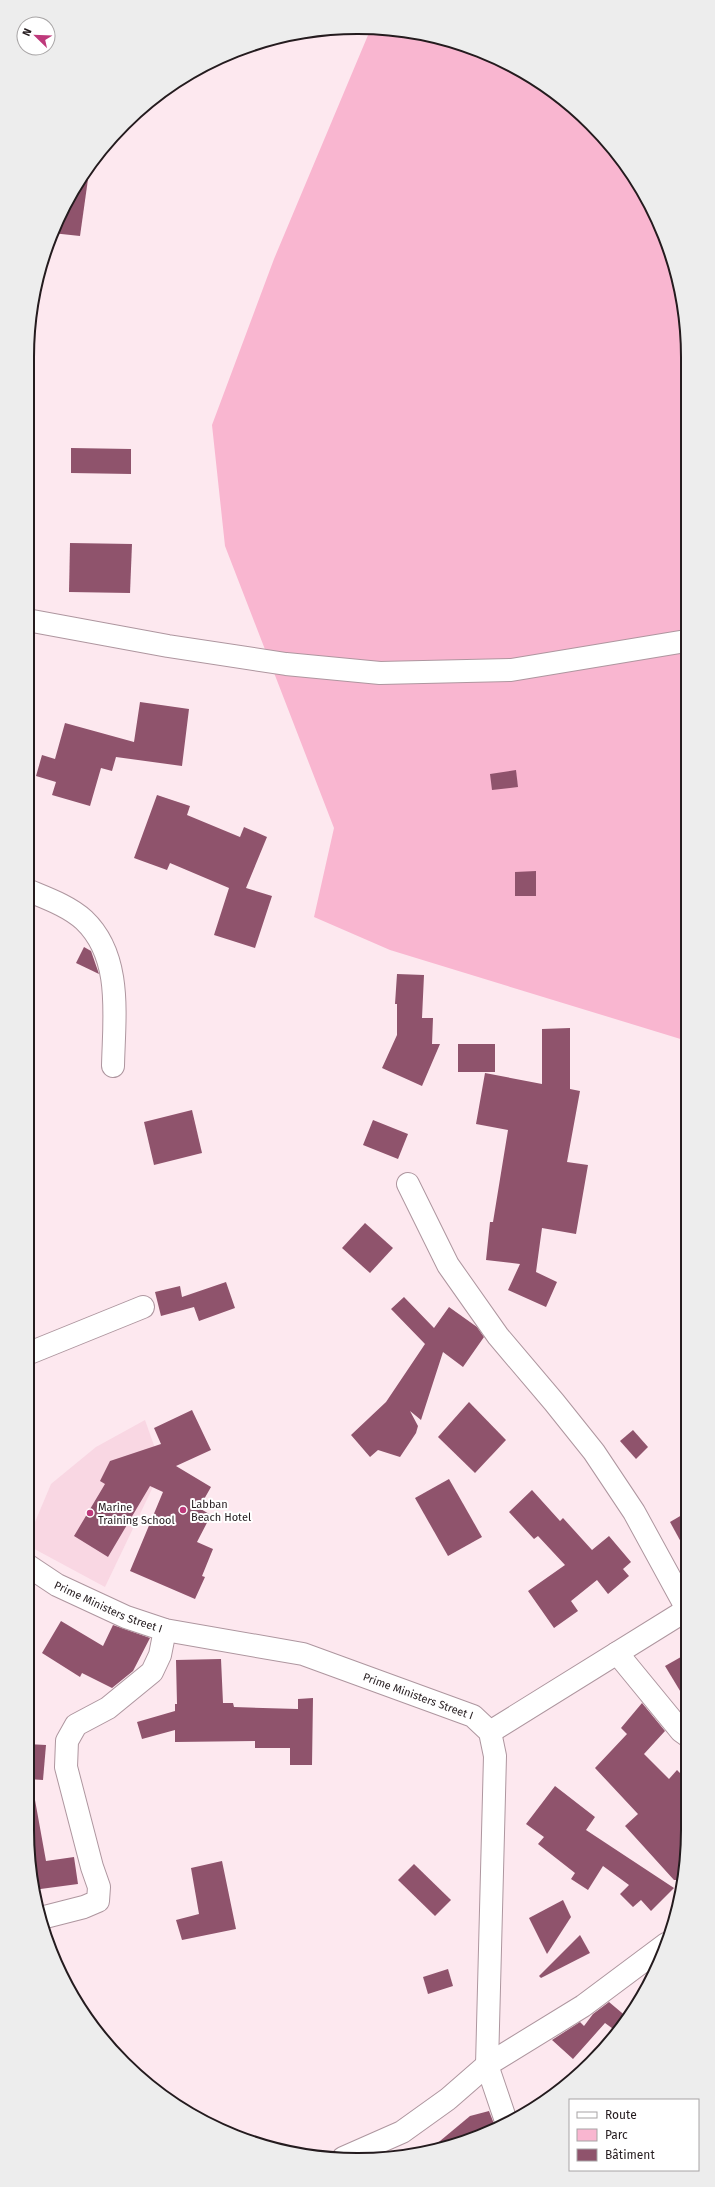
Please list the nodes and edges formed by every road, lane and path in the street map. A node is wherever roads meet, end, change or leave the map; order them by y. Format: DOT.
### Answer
graph roads {
  1 [pos="34,621"];
  2 [pos="681,642"];
  3 [pos="34,893"];
  4 [pos="113,1066"];
  5 [pos="408,1184"];
  6 [pos="143,1307"];
  7 [pos="34,1351"];
  8 [pos="34,1570"];
  9 [pos="681,1596"];
  10 [pos="681,1613"];
  11 [pos="165,1630"];
  12 [pos="617,1653"];
  13 [pos="681,1731"];
  14 [pos="490,1732"];
  15 [pos="46,1916"];
  16 [pos="657,1951"];
  17 [pos="487,2065"];
  18 [pos="505,2118"];
  19 [pos="355,2153"];
  1 -- 2 [label="street"];
  3 -- 4 [label="street"];
  5 -- 9 [label="street"];
  6 -- 7 [label="street"];
  8 -- 11 [label="street, Prime Ministers Street I"];
  10 -- 12 [label="street"];
  11 -- 14 [label="street, Prime Ministers Street I"];
  11 -- 15 [label="street"];
  12 -- 13 [label="street"];
  12 -- 14 [label="street"];
  14 -- 17 [label="street"];
  16 -- 17 [label="street"];
  17 -- 18 [label="street"];
  17 -- 19 [label="street"];
}
